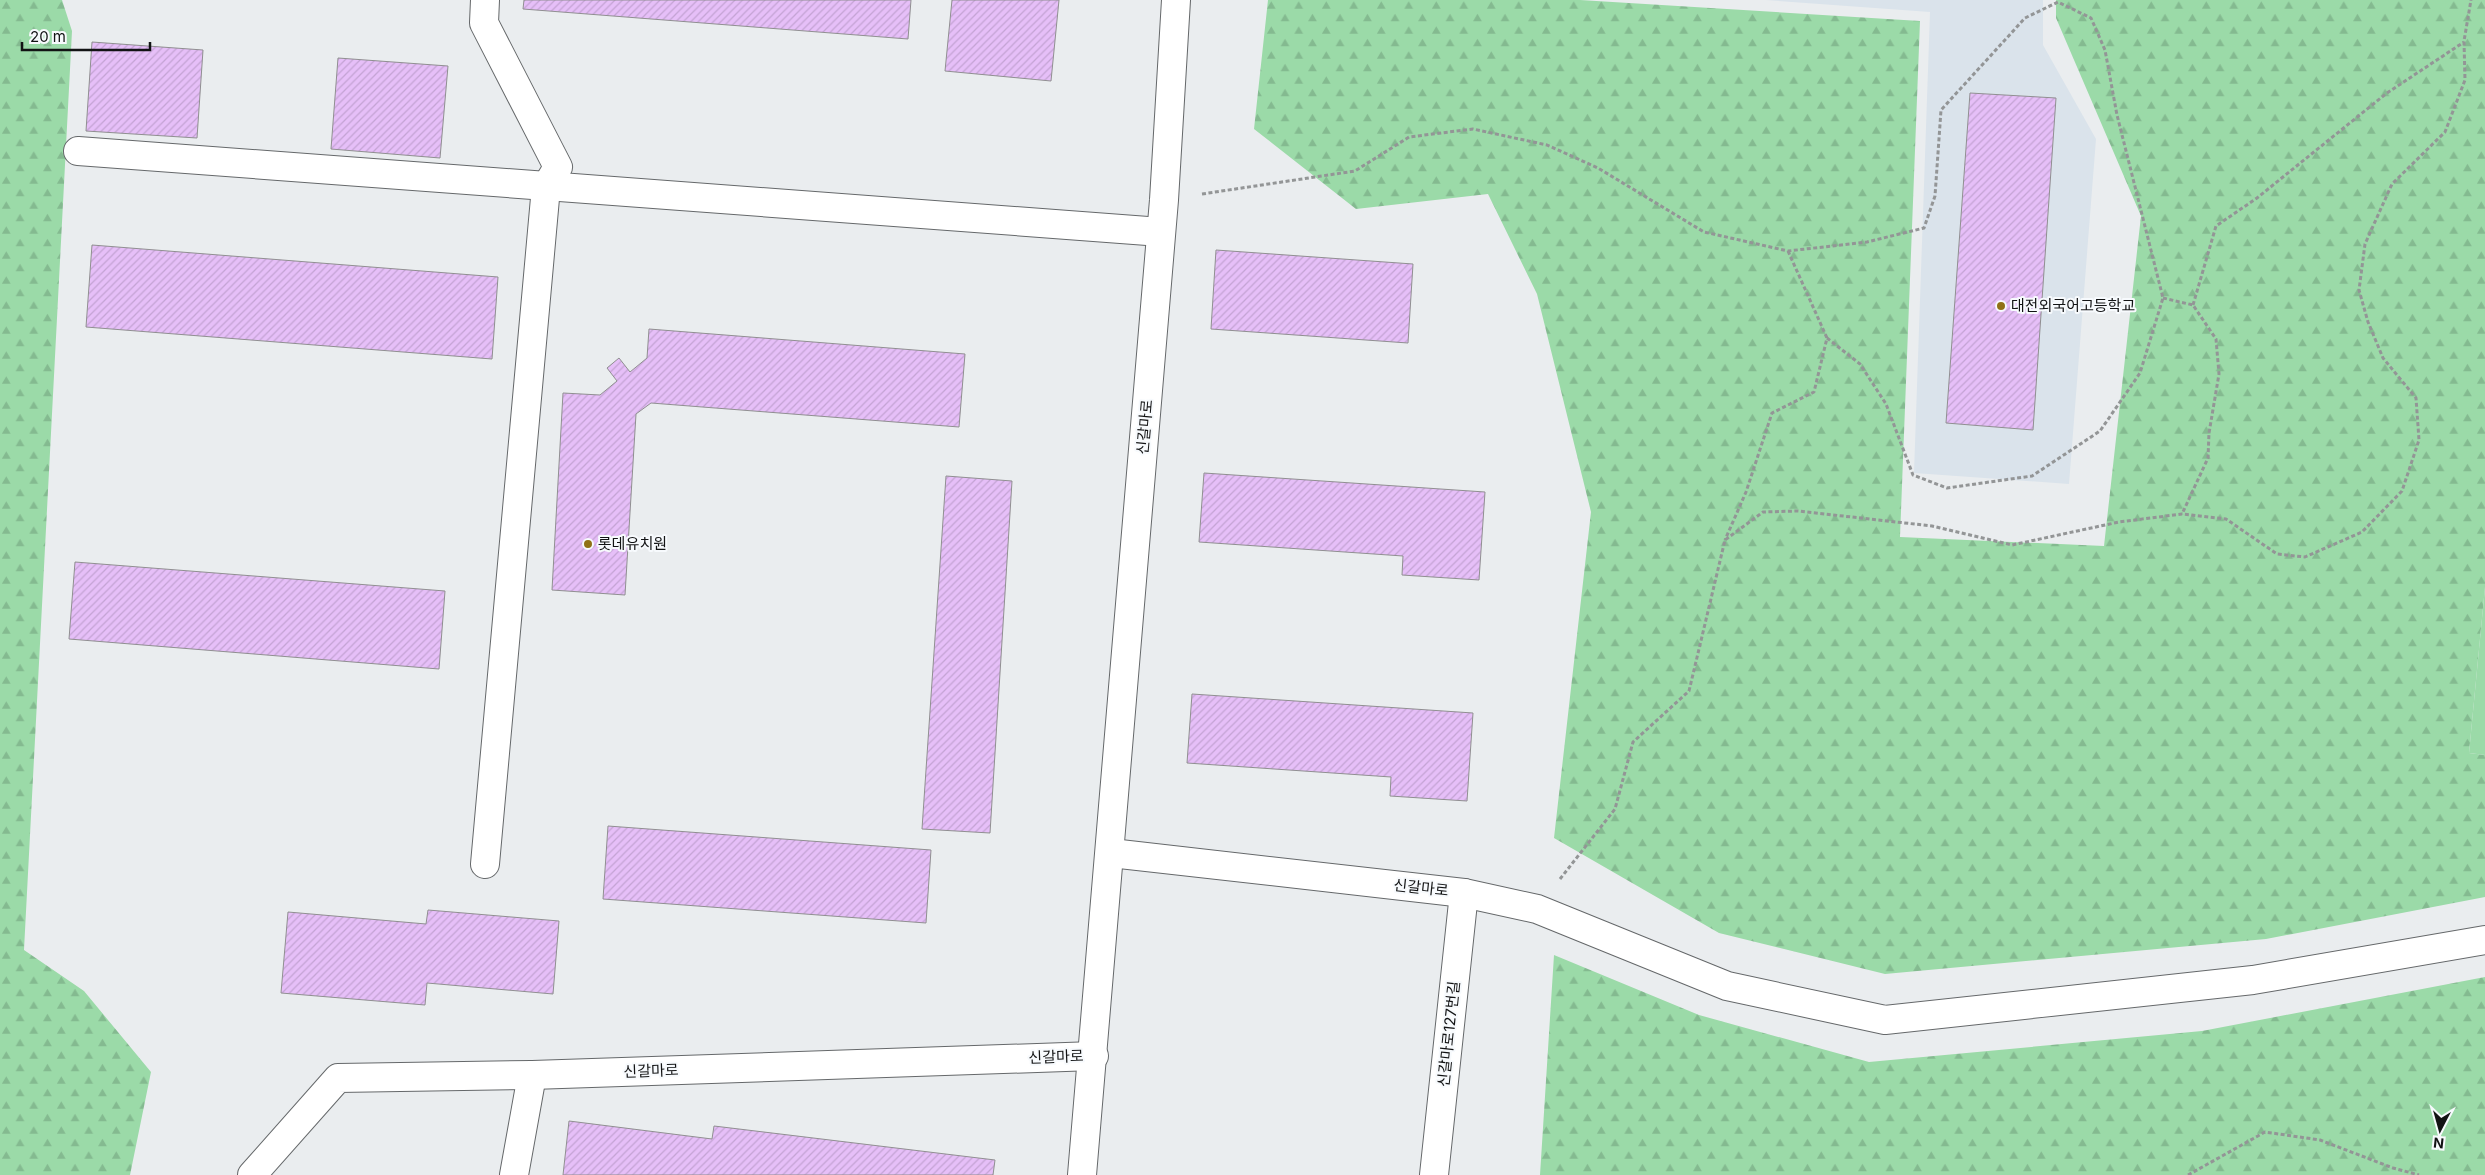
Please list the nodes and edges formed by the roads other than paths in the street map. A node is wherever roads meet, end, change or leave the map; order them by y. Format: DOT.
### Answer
graph roads {
  1 [pos="486,0"];
  2 [pos="1176,0"];
  3 [pos="78,151"];
  4 [pos="546,187"];
  5 [pos="1161,232"];
  6 [pos="1110,853"];
  7 [pos="485,864"];
  8 [pos="1464,893"];
  9 [pos="2485,940"];
  10 [pos="1094,1056"];
  11 [pos="532,1075"];
  12 [pos="252,1175"];
  13 [pos="514,1175"];
  14 [pos="1082,1175"];
  15 [pos="1434,1175"];
  1 -- 4 [label="street"];
  2 -- 5 [label="street, 신갈마로"];
  3 -- 4 [label="street"];
  4 -- 5 [label="street"];
  4 -- 7 [label="street"];
  5 -- 6 [label="street, 신갈마로"];
  6 -- 8 [label="street, 신갈마로"];
  6 -- 10 [label="street, 신갈마로"];
  8 -- 9 [label="street, 신갈마로"];
  8 -- 15 [label="street, 신갈마로127번길"];
  10 -- 11 [label="street, 신갈마로"];
  10 -- 14 [label="street, 신갈마로"];
  11 -- 12 [label="street, 신갈마로"];
  11 -- 13 [label="street"];
}
